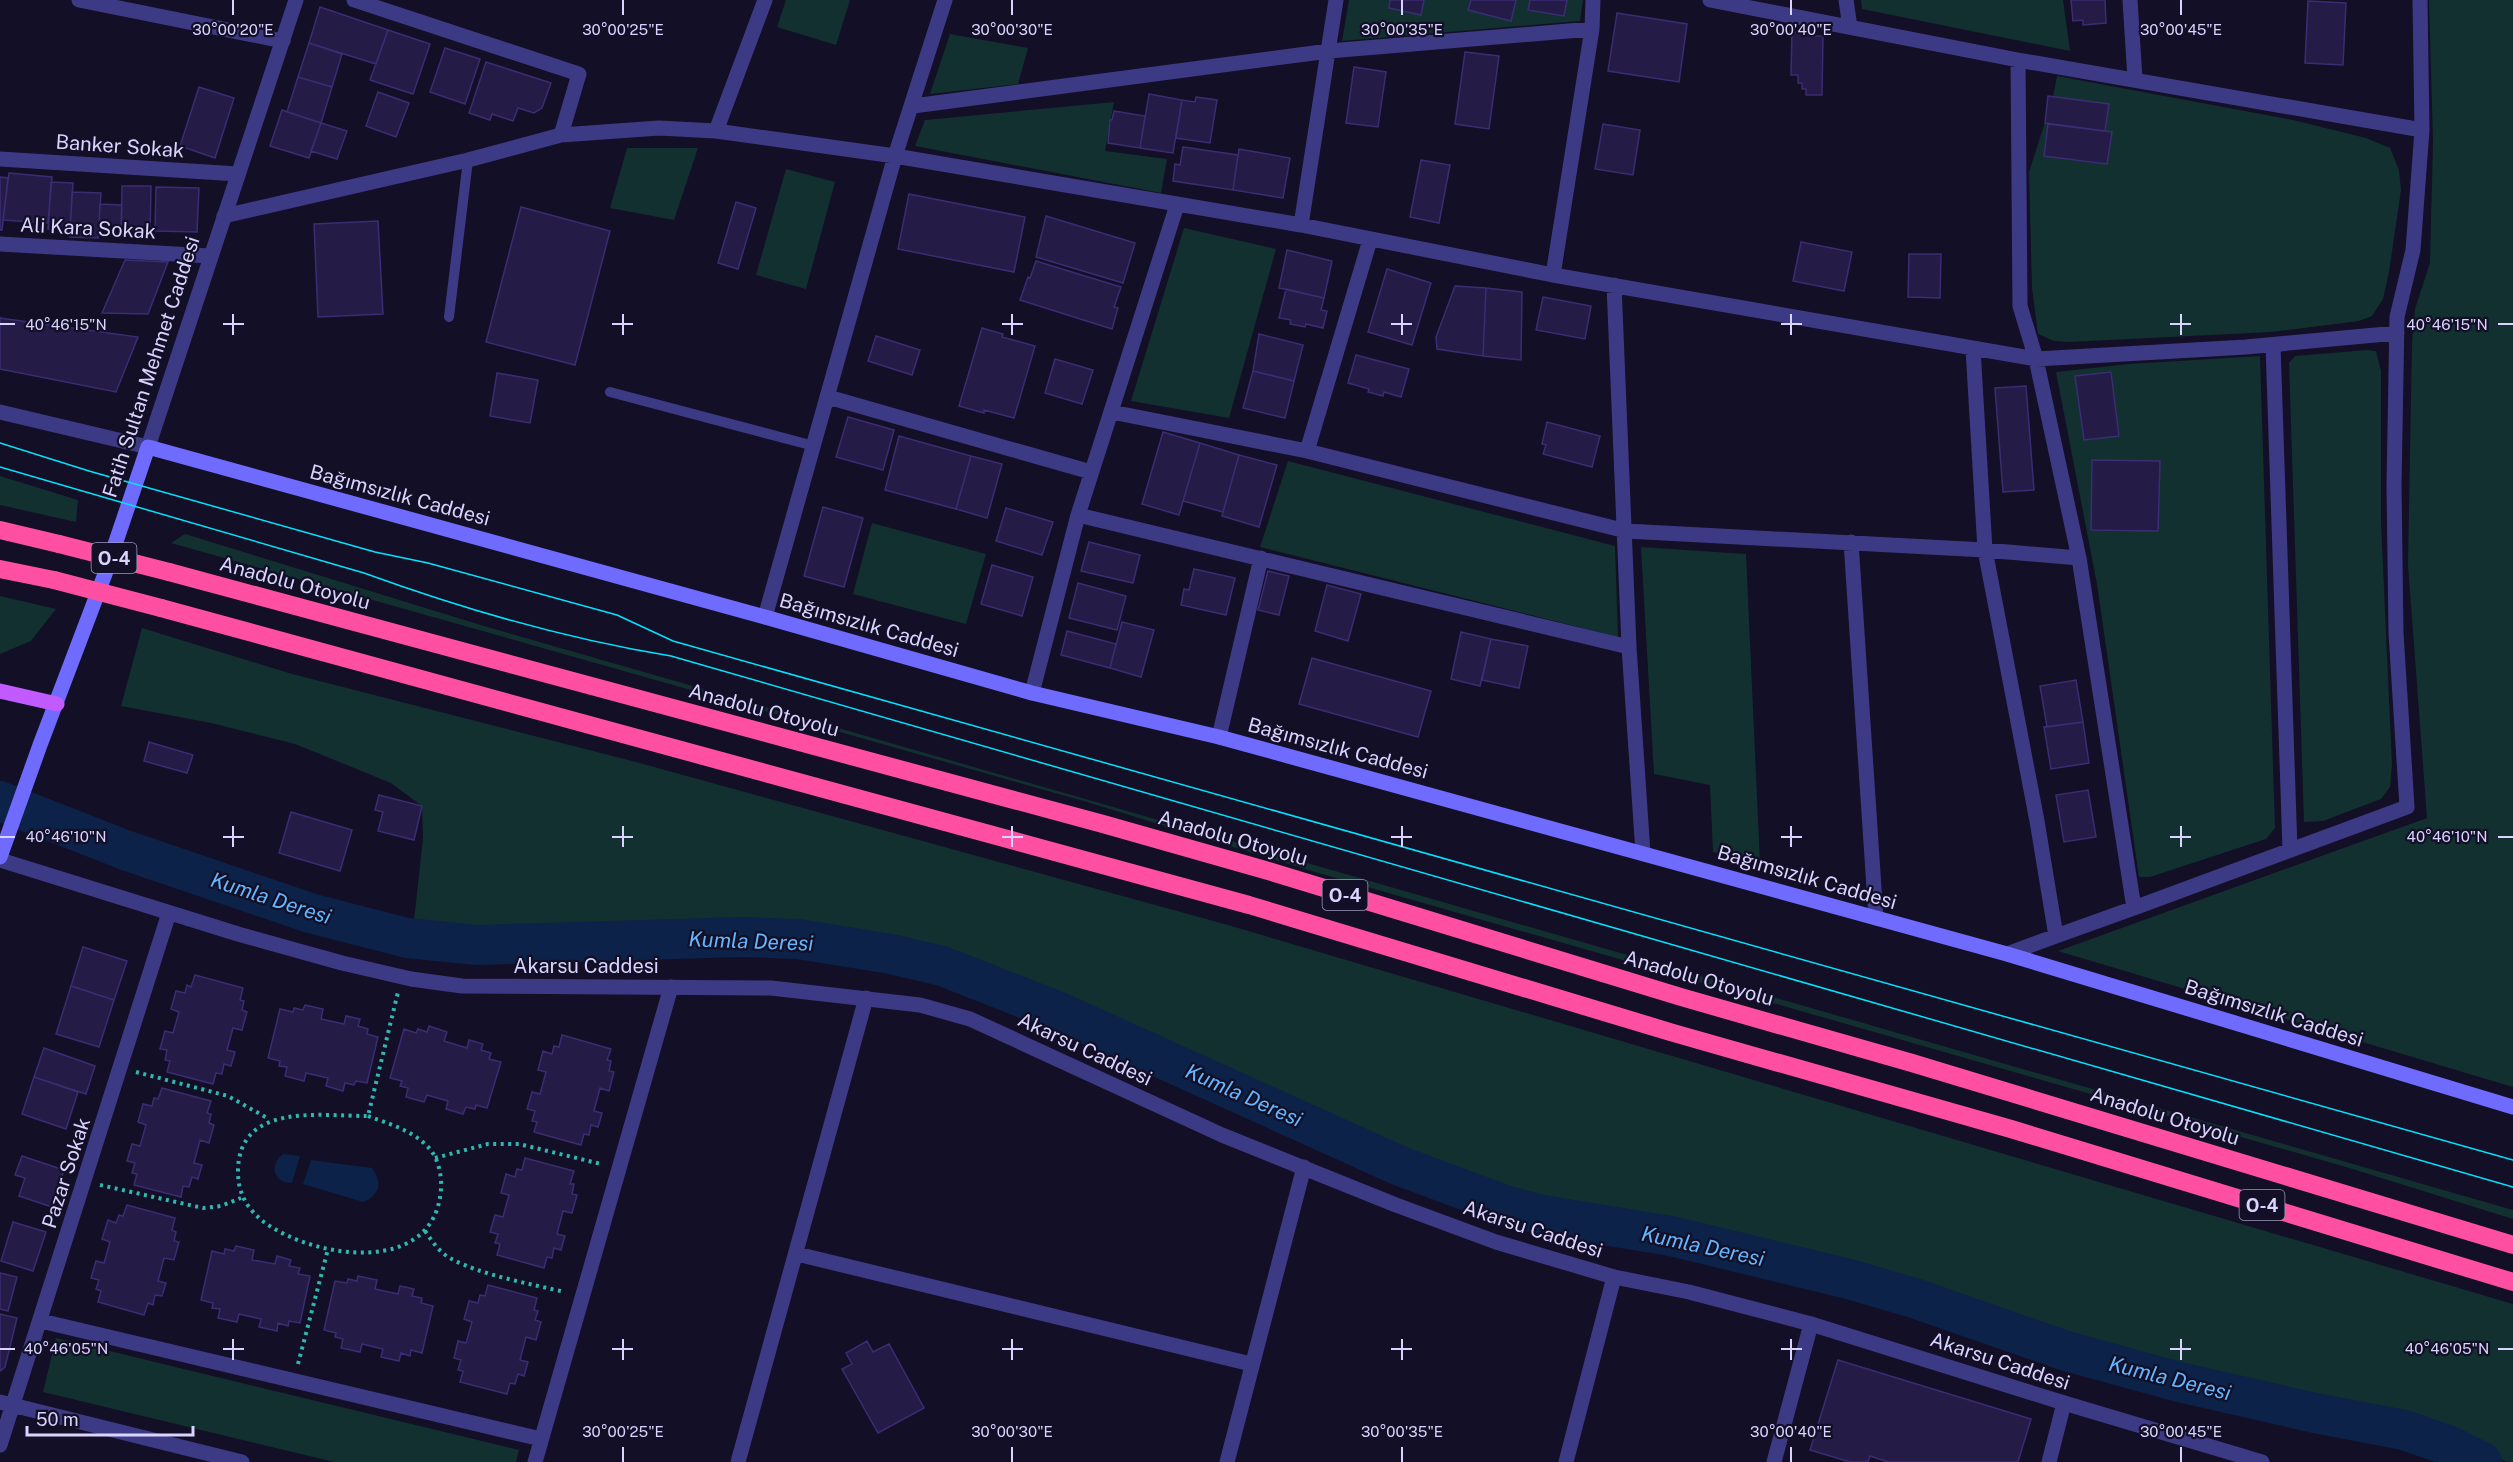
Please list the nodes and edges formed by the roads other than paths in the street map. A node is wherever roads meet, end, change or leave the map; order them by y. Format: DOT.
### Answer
graph roads {
  1 [pos="79,0"];
  2 [pos="296,0"];
  3 [pos="354,0"];
  4 [pos="765,0"];
  5 [pos="945,0"];
  6 [pos="1336,0"];
  7 [pos="1593,0"];
  8 [pos="1710,0"];
  9 [pos="1846,0"];
  10 [pos="2130,0"];
  11 [pos="2420,0"];
  12 [pos="1850,27"];
  13 [pos="1592,29"];
  14 [pos="283,41"];
  15 [pos="1329,51"];
  16 [pos="2018,60"];
  17 [pos="2135,79"];
  18 [pos="913,106"];
  19 [pos="2422,130"];
  20 [pos="716,131"];
  21 [pos="561,135"];
  22 [pos="895,156"];
  23 [pos="0,159"];
  24 [pos="468,160"];
  25 [pos="238,174"];
  26 [pos="1177,205"];
  27 [pos="224,216"];
  28 [pos="1300,225"];
  29 [pos="1370,240"];
  30 [pos="0,244"];
  31 [pos="210,256"];
  32 [pos="1553,275"];
  33 [pos="1614,285"];
  34 [pos="449,317"];
  35 [pos="2397,333"];
  36 [pos="2274,345"];
  37 [pos="1973,349"];
  38 [pos="2036,359"];
  39 [pos="610,392"];
  40 [pos="828,397"];
  41 [pos="0,412"];
  42 [pos="1112,412"];
  43 [pos="814,446"];
  44 [pos="148,447"];
  45 [pos="1307,451"];
  46 [pos="1091,472"];
  47 [pos="1078,515"];
  48 [pos="0,530"];
  49 [pos="1626,531"];
  50 [pos="1851,542"];
  51 [pos="1985,550"];
  52 [pos="1261,558"];
  53 [pos="2079,558"];
  54 [pos="0,569"];
  55 [pos="765,617"];
  56 [pos="1629,647"];
  57 [pos="0,691"];
  58 [pos="1032,693"];
  59 [pos="57,704"];
  60 [pos="1219,737"];
  61 [pos="2290,850"];
  62 [pos="1643,853"];
  63 [pos="0,858"];
  64 [pos="2134,908"];
  65 [pos="169,913"];
  66 [pos="1876,918"];
  67 [pos="2056,936"];
  68 [pos="2007,954"];
  69 [pos="671,987"];
  70 [pos="866,998"];
  71 [pos="2513,1107"];
  72 [pos="1304,1167"];
  73 [pos="2513,1245"];
  74 [pos="796,1254"];
  75 [pos="1614,1277"];
  76 [pos="2513,1281"];
  77 [pos="41,1321"];
  78 [pos="1811,1324"];
  79 [pos="1251,1364"];
  80 [pos="6,1403"];
  81 [pos="2064,1403"];
  82 [pos="541,1439"];
  83 [pos="0,1446"];
  84 [pos="242,1462"];
  85 [pos="535,1462"];
  86 [pos="738,1462"];
  87 [pos="1227,1462"];
  88 [pos="1566,1462"];
  89 [pos="1774,1462"];
  90 [pos="2049,1462"];
  91 [pos="2262,1462"];
  1 -- 14 [label="street"];
  2 -- 14 [label="street, Fatih Sultan Mehmet Caddesi"];
  3 -- 21 [label="street"];
  4 -- 20 [label="street"];
  5 -- 18 [label="street"];
  6 -- 15 [label="street"];
  7 -- 13 [label="street"];
  8 -- 12 [label="street"];
  9 -- 12 [label="street"];
  10 -- 17 [label="street"];
  11 -- 19 [label="street"];
  12 -- 16 [label="street"];
  13 -- 15 [label="street"];
  13 -- 32 [label="street"];
  14 -- 25 [label="street, Fatih Sultan Mehmet Caddesi"];
  15 -- 18 [label="street"];
  15 -- 28 [label="street"];
  16 -- 17 [label="street"];
  16 -- 38 [label="street"];
  17 -- 19 [label="street"];
  18 -- 22 [label="street"];
  19 -- 35 [label="street"];
  20 -- 21 [label="street"];
  20 -- 22 [label="street"];
  21 -- 24 [label="street"];
  22 -- 26 [label="street"];
  22 -- 40 [label="street"];
  23 -- 25 [label="street, Banker Sokak"];
  24 -- 27 [label="street"];
  24 -- 34 [label="lane"];
  25 -- 27 [label="street, Fatih Sultan Mehmet Caddesi"];
  26 -- 28 [label="street"];
  26 -- 42 [label="street"];
  27 -- 31 [label="street, Fatih Sultan Mehmet Caddesi"];
  28 -- 29 [label="street"];
  29 -- 32 [label="street"];
  29 -- 45 [label="street"];
  30 -- 31 [label="street, Ali Kara Sokak"];
  31 -- 44 [label="street, Fatih Sultan Mehmet Caddesi"];
  32 -- 33 [label="street"];
  33 -- 37 [label="street"];
  33 -- 49 [label="street"];
  35 -- 36 [label="street"];
  35 -- 61 [label="street"];
  36 -- 38 [label="street"];
  36 -- 61 [label="street"];
  37 -- 38 [label="street"];
  37 -- 51 [label="street"];
  38 -- 53 [label="street"];
  39 -- 43 [label="lane"];
  40 -- 43 [label="street"];
  40 -- 46 [label="street"];
  41 -- 44 [label="street"];
  42 -- 45 [label="street"];
  42 -- 46 [label="street"];
  43 -- 55 [label="street"];
  44 -- 55 [label="main road, Bağımsızlık Caddesi"];
  44 -- 59 [label="main road, Fatih Sultan Mehmet Caddesi"];
  45 -- 49 [label="street"];
  46 -- 47 [label="street"];
  47 -- 52 [label="street"];
  47 -- 58 [label="street"];
  48 -- 73 [label="highway, Anadolu Otoyolu / O-4, bridge"];
  49 -- 50 [label="street"];
  49 -- 56 [label="street"];
  50 -- 51 [label="street"];
  50 -- 66 [label="street"];
  51 -- 53 [label="street"];
  51 -- 67 [label="street"];
  52 -- 56 [label="street"];
  52 -- 60 [label="street"];
  53 -- 64 [label="street"];
  54 -- 76 [label="highway, O-4, bridge"];
  55 -- 58 [label="main road, Bağımsızlık Caddesi"];
  56 -- 62 [label="street"];
  57 -- 59 [label="main road"];
  58 -- 60 [label="main road, Bağımsızlık Caddesi"];
  59 -- 63 [label="main road, Fatih Sultan Mehmet Caddesi"];
  60 -- 62 [label="main road, Bağımsızlık Caddesi"];
  61 -- 64 [label="street"];
  62 -- 66 [label="main road, Bağımsızlık Caddesi"];
  63 -- 65 [label="street, Akarsu Caddesi"];
  64 -- 67 [label="street"];
  65 -- 69 [label="street, Akarsu Caddesi"];
  65 -- 77 [label="street, Pazar Sokak"];
  66 -- 68 [label="main road, Bağımsızlık Caddesi"];
  67 -- 68 [label="street"];
  68 -- 71 [label="main road, Bağımsızlık Caddesi"];
  69 -- 70 [label="street, Akarsu Caddesi"];
  69 -- 82 [label="street"];
  70 -- 72 [label="street, Akarsu Caddesi"];
  70 -- 74 [label="street"];
  72 -- 75 [label="street, Akarsu Caddesi"];
  72 -- 79 [label="street"];
  74 -- 79 [label="street"];
  74 -- 86 [label="street"];
  75 -- 78 [label="street, Akarsu Caddesi"];
  75 -- 88 [label="street"];
  77 -- 80 [label="street, Pazar Sokak"];
  77 -- 82 [label="street"];
  78 -- 81 [label="street, Akarsu Caddesi"];
  78 -- 89 [label="street"];
  79 -- 87 [label="street"];
  80 -- 83 [label="street, Pazar Sokak"];
  80 -- 84 [label="street"];
  81 -- 90 [label="street"];
  81 -- 91 [label="street, Akarsu Caddesi"];
  82 -- 85 [label="street"];
}
